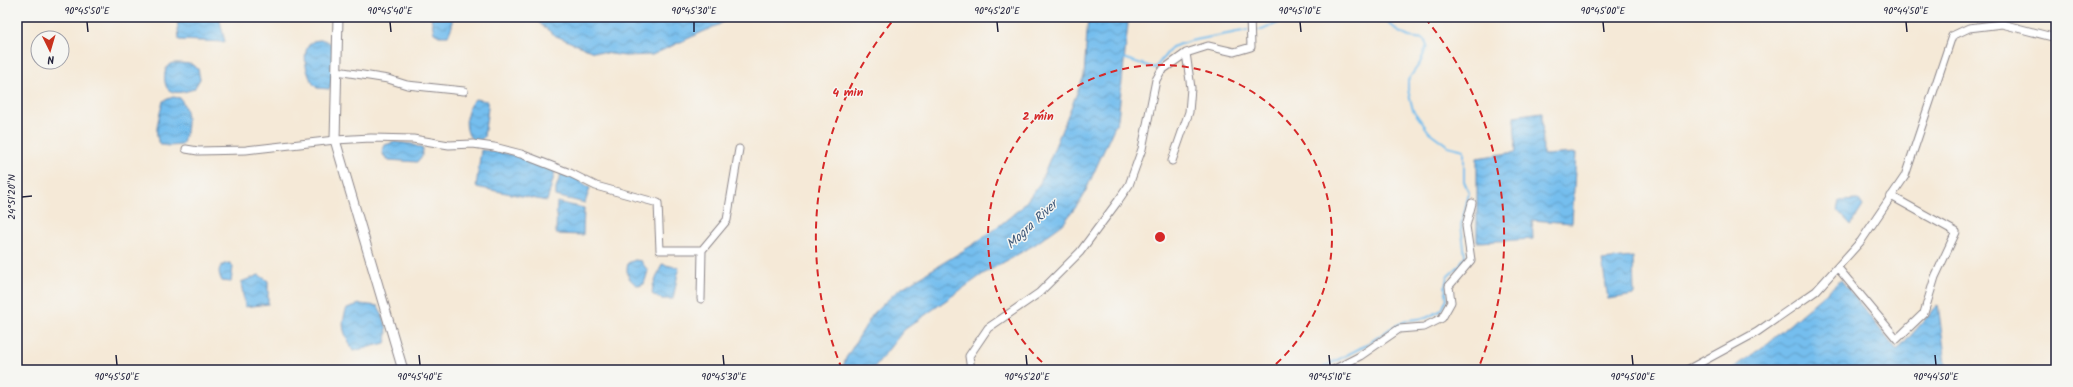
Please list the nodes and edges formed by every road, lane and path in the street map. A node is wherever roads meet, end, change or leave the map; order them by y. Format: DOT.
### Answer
graph roads {
  1 [pos="338,17"];
  2 [pos="2004,17"];
  3 [pos="1251,18"];
  4 [pos="1999,24"];
  5 [pos="2056,38"];
  6 [pos="1186,52"];
  7 [pos="337,71"];
  8 [pos="464,91"];
  9 [pos="335,140"];
  10 [pos="186,149"];
  11 [pos="740,149"];
  12 [pos="1172,161"];
  13 [pos="1891,196"];
  14 [pos="1472,203"];
  15 [pos="702,250"];
  16 [pos="1838,268"];
  17 [pos="701,299"];
  18 [pos="403,370"];
  19 [pos="971,370"];
  20 [pos="1333,370"];
  21 [pos="1687,370"];
  1 -- 7 [label="street"];
  2 -- 4 [label="street"];
  3 -- 6 [label="street"];
  4 -- 5 [label="street"];
  4 -- 13 [label="street"];
  6 -- 12 [label="street"];
  6 -- 19 [label="street"];
  7 -- 8 [label="street"];
  7 -- 9 [label="street"];
  9 -- 10 [label="street"];
  9 -- 15 [label="street"];
  9 -- 18 [label="street"];
  11 -- 15 [label="street"];
  13 -- 16 [label="street"];
  13 -- 16 [label="street"];
  14 -- 20 [label="street"];
  15 -- 17 [label="street"];
  16 -- 21 [label="street"];
}
